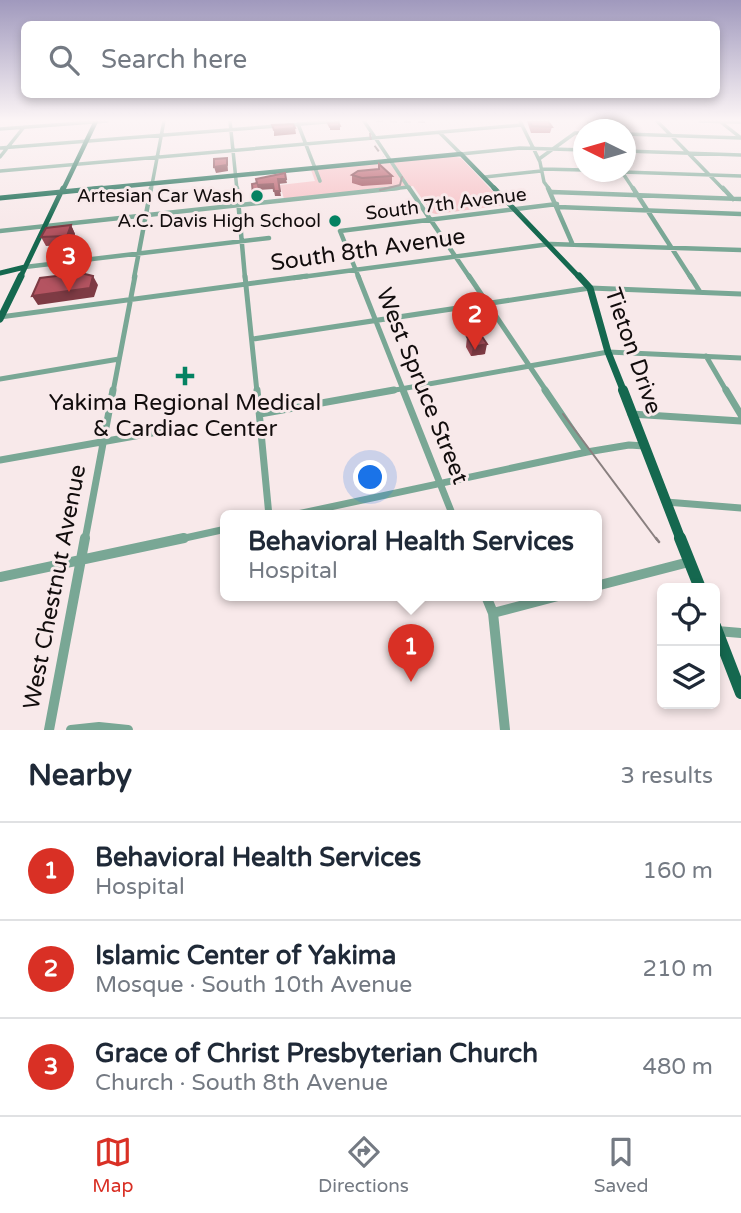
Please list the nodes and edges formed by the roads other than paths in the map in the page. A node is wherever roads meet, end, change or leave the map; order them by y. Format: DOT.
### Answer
graph roads {
  1 [pos="79,155"];
  2 [pos="178,155"];
  3 [pos="234,155"];
  4 [pos="310,155"];
  5 [pos="387,155"];
  6 [pos="449,155"];
  7 [pos="462,155"];
  8 [pos="536,155"];
  9 [pos="545,155"];
  10 [pos="690,155"];
  11 [pos="156,157"];
  12 [pos="539,159"];
  13 [pos="391,160"];
  14 [pos="75,164"];
  15 [pos="315,168"];
  16 [pos="573,170"];
  17 [pos="0,171"];
  18 [pos="541,172"];
  19 [pos="636,172"];
  20 [pos="236,175"];
  21 [pos="710,175"];
  22 [pos="741,176"];
  23 [pos="486,179"];
  24 [pos="320,181"];
  25 [pos="629,182"];
  26 [pos="151,183"];
  27 [pos="409,187"];
  28 [pos="62,192"];
  29 [pos="552,192"];
  30 [pos="636,195"];
  31 [pos="0,198"];
  32 [pos="733,199"];
  33 [pos="741,199"];
  34 [pos="238,205"];
  35 [pos="557,205"];
  36 [pos="515,208"];
  37 [pos="645,210"];
  38 [pos="741,214"];
  39 [pos="145,215"];
  40 [pos="431,218"];
  41 [pos="45,226"];
  42 [pos="0,230"];
  43 [pos="340,232"];
  44 [pos="269,238"];
  45 [pos="242,241"];
  46 [pos="572,243"];
  47 [pos="550,244"];
  48 [pos="671,247"];
  49 [pos="741,250"];
  50 [pos="139,253"];
  51 [pos="456,256"];
  52 [pos="25,267"];
  53 [pos="355,270"];
  54 [pos="0,271"];
  55 [pos="247,284"];
  56 [pos="590,288"];
  57 [pos="700,292"];
  58 [pos="741,294"];
  59 [pos="130,300"];
  60 [pos="489,304"];
  61 [pos="0,318"];
  62 [pos="376,321"];
  63 [pos="253,339"];
  64 [pos="608,352"];
  65 [pos="706,356"];
  66 [pos="741,358"];
  67 [pos="119,359"];
  68 [pos="531,366"];
  69 [pos="0,379"];
  70 [pos="402,389"];
  71 [pos="260,414"];
  72 [pos="631,414"];
  73 [pos="741,415"];
  74 [pos="741,421"];
  75 [pos="163,431"];
  76 [pos="104,441"];
  77 [pos="645,446"];
  78 [pos="587,452"];
  79 [pos="0,460"];
  80 [pos="440,483"];
  81 [pos="666,502"];
  82 [pos="741,508"];
  83 [pos="268,510"];
  84 [pos="316,510"];
  85 [pos="451,510"];
  86 [pos="220,530"];
  87 [pos="82,560"];
  88 [pos="690,562"];
  89 [pos="0,577"];
  90 [pos="698,583"];
  91 [pos="602,585"];
  92 [pos="488,601"];
  93 [pos="539,601"];
  94 [pos="493,613"];
  95 [pos="720,629"];
  96 [pos="741,633"];
  97 [pos="720,638"];
  98 [pos="741,693"];
  99 [pos="83,729"];
  100 [pos="49,730"];
  101 [pos="71,730"];
  102 [pos="128,730"];
  103 [pos="505,730"];
  1 -- 14 [label="main road"];
  2 -- 11 [label="street"];
  3 -- 20 [label="street"];
  4 -- 15 [label="street"];
  5 -- 13 [label="street"];
  6 -- 13 [label="main road"];
  7 -- 23 [label="main road, Tieton Drive"];
  8 -- 12 [label="street"];
  9 -- 12 [label="street"];
  10 -- 21 [label="street"];
  11 -- 14 [label="street"];
  11 -- 26 [label="street, West Chestnut Avenue"];
  12 -- 18 [label="street"];
  13 -- 15 [label="main road"];
  13 -- 27 [label="street"];
  14 -- 17 [label="street"];
  14 -- 28 [label="main road"];
  15 -- 20 [label="main road"];
  15 -- 24 [label="street"];
  16 -- 18 [label="street"];
  18 -- 23 [label="street"];
  18 -- 29 [label="street"];
  19 -- 21 [label="street"];
  20 -- 26 [label="main road"];
  20 -- 34 [label="street"];
  21 -- 22 [label="street"];
  21 -- 32 [label="street"];
  23 -- 36 [label="main road, Tieton Drive"];
  25 -- 30 [label="street"];
  26 -- 28 [label="main road"];
  26 -- 39 [label="street, West Chestnut Avenue"];
  27 -- 34 [label="street"];
  27 -- 40 [label="street"];
  28 -- 31 [label="main road"];
  28 -- 41 [label="main road"];
  29 -- 30 [label="street"];
  29 -- 35 [label="street"];
  30 -- 32 [label="street"];
  30 -- 37 [label="street"];
  32 -- 33 [label="street"];
  34 -- 39 [label="street"];
  34 -- 45 [label="street"];
  35 -- 36 [label="street, South 7th Avenue"];
  35 -- 37 [label="street, South 7th Avenue"];
  35 -- 46 [label="street"];
  36 -- 40 [label="street, South 7th Avenue"];
  36 -- 47 [label="main road, Tieton Drive"];
  37 -- 38 [label="street, South 7th Avenue"];
  37 -- 48 [label="street"];
  39 -- 41 [label="street"];
  39 -- 50 [label="street, West Chestnut Avenue"];
  40 -- 43 [label="street, South 7th Avenue"];
  40 -- 51 [label="street"];
  41 -- 42 [label="street"];
  41 -- 52 [label="main road"];
  43 -- 53 [label="street, West Spruce Street"];
  44 -- 45 [label="street"];
  45 -- 50 [label="street"];
  45 -- 55 [label="street"];
  46 -- 47 [label="street, South 8th Avenue"];
  46 -- 48 [label="street, South 8th Avenue"];
  47 -- 51 [label="street, South 8th Avenue"];
  47 -- 56 [label="main road, Tieton Drive"];
  48 -- 49 [label="street, South 8th Avenue"];
  48 -- 57 [label="street"];
  50 -- 52 [label="street"];
  50 -- 59 [label="street, West Chestnut Avenue"];
  51 -- 53 [label="street, South 8th Avenue"];
  51 -- 60 [label="street"];
  52 -- 54 [label="main road"];
  52 -- 61 [label="main road"];
  53 -- 55 [label="street, South 8th Avenue"];
  53 -- 62 [label="street, West Spruce Street"];
  55 -- 59 [label="street, South 8th Avenue"];
  55 -- 63 [label="street"];
  56 -- 57 [label="street"];
  56 -- 60 [label="street"];
  56 -- 64 [label="main road, Tieton Drive"];
  57 -- 58 [label="street"];
  59 -- 61 [label="street, South 8th Avenue"];
  59 -- 67 [label="street, West Chestnut Avenue"];
  60 -- 62 [label="street"];
  60 -- 68 [label="street"];
  62 -- 63 [label="street"];
  62 -- 70 [label="street, West Spruce Street"];
  63 -- 71 [label="street"];
  64 -- 65 [label="street"];
  64 -- 68 [label="street"];
  64 -- 72 [label="main road, Tieton Drive"];
  65 -- 66 [label="street"];
  65 -- 73 [label="street"];
  67 -- 69 [label="street"];
  67 -- 76 [label="street, West Chestnut Avenue"];
  68 -- 70 [label="street"];
  68 -- 78 [label="street"];
  70 -- 71 [label="street"];
  70 -- 80 [label="street, West Spruce Street"];
  71 -- 83 [label="street"];
  72 -- 74 [label="street"];
  72 -- 77 [label="main road, Tieton Drive"];
  75 -- 76 [label="street"];
  76 -- 79 [label="street"];
  76 -- 87 [label="street, West Chestnut Avenue"];
  77 -- 78 [label="street"];
  77 -- 81 [label="main road, Tieton Drive"];
  78 -- 80 [label="street"];
  80 -- 84 [label="street"];
  80 -- 85 [label="street, West Spruce Street"];
  81 -- 82 [label="street"];
  81 -- 88 [label="main road, Tieton Drive"];
  86 -- 87 [label="street"];
  87 -- 89 [label="street"];
  87 -- 100 [label="street, West Chestnut Avenue"];
  88 -- 90 [label="main road, Tieton Drive"];
  88 -- 91 [label="street"];
  92 -- 94 [label="street"];
  93 -- 94 [label="street"];
  94 -- 103 [label="street"];
  95 -- 96 [label="street"];
  97 -- 98 [label="main road"];
  99 -- 101 [label="street"];
  99 -- 102 [label="street"];
}
